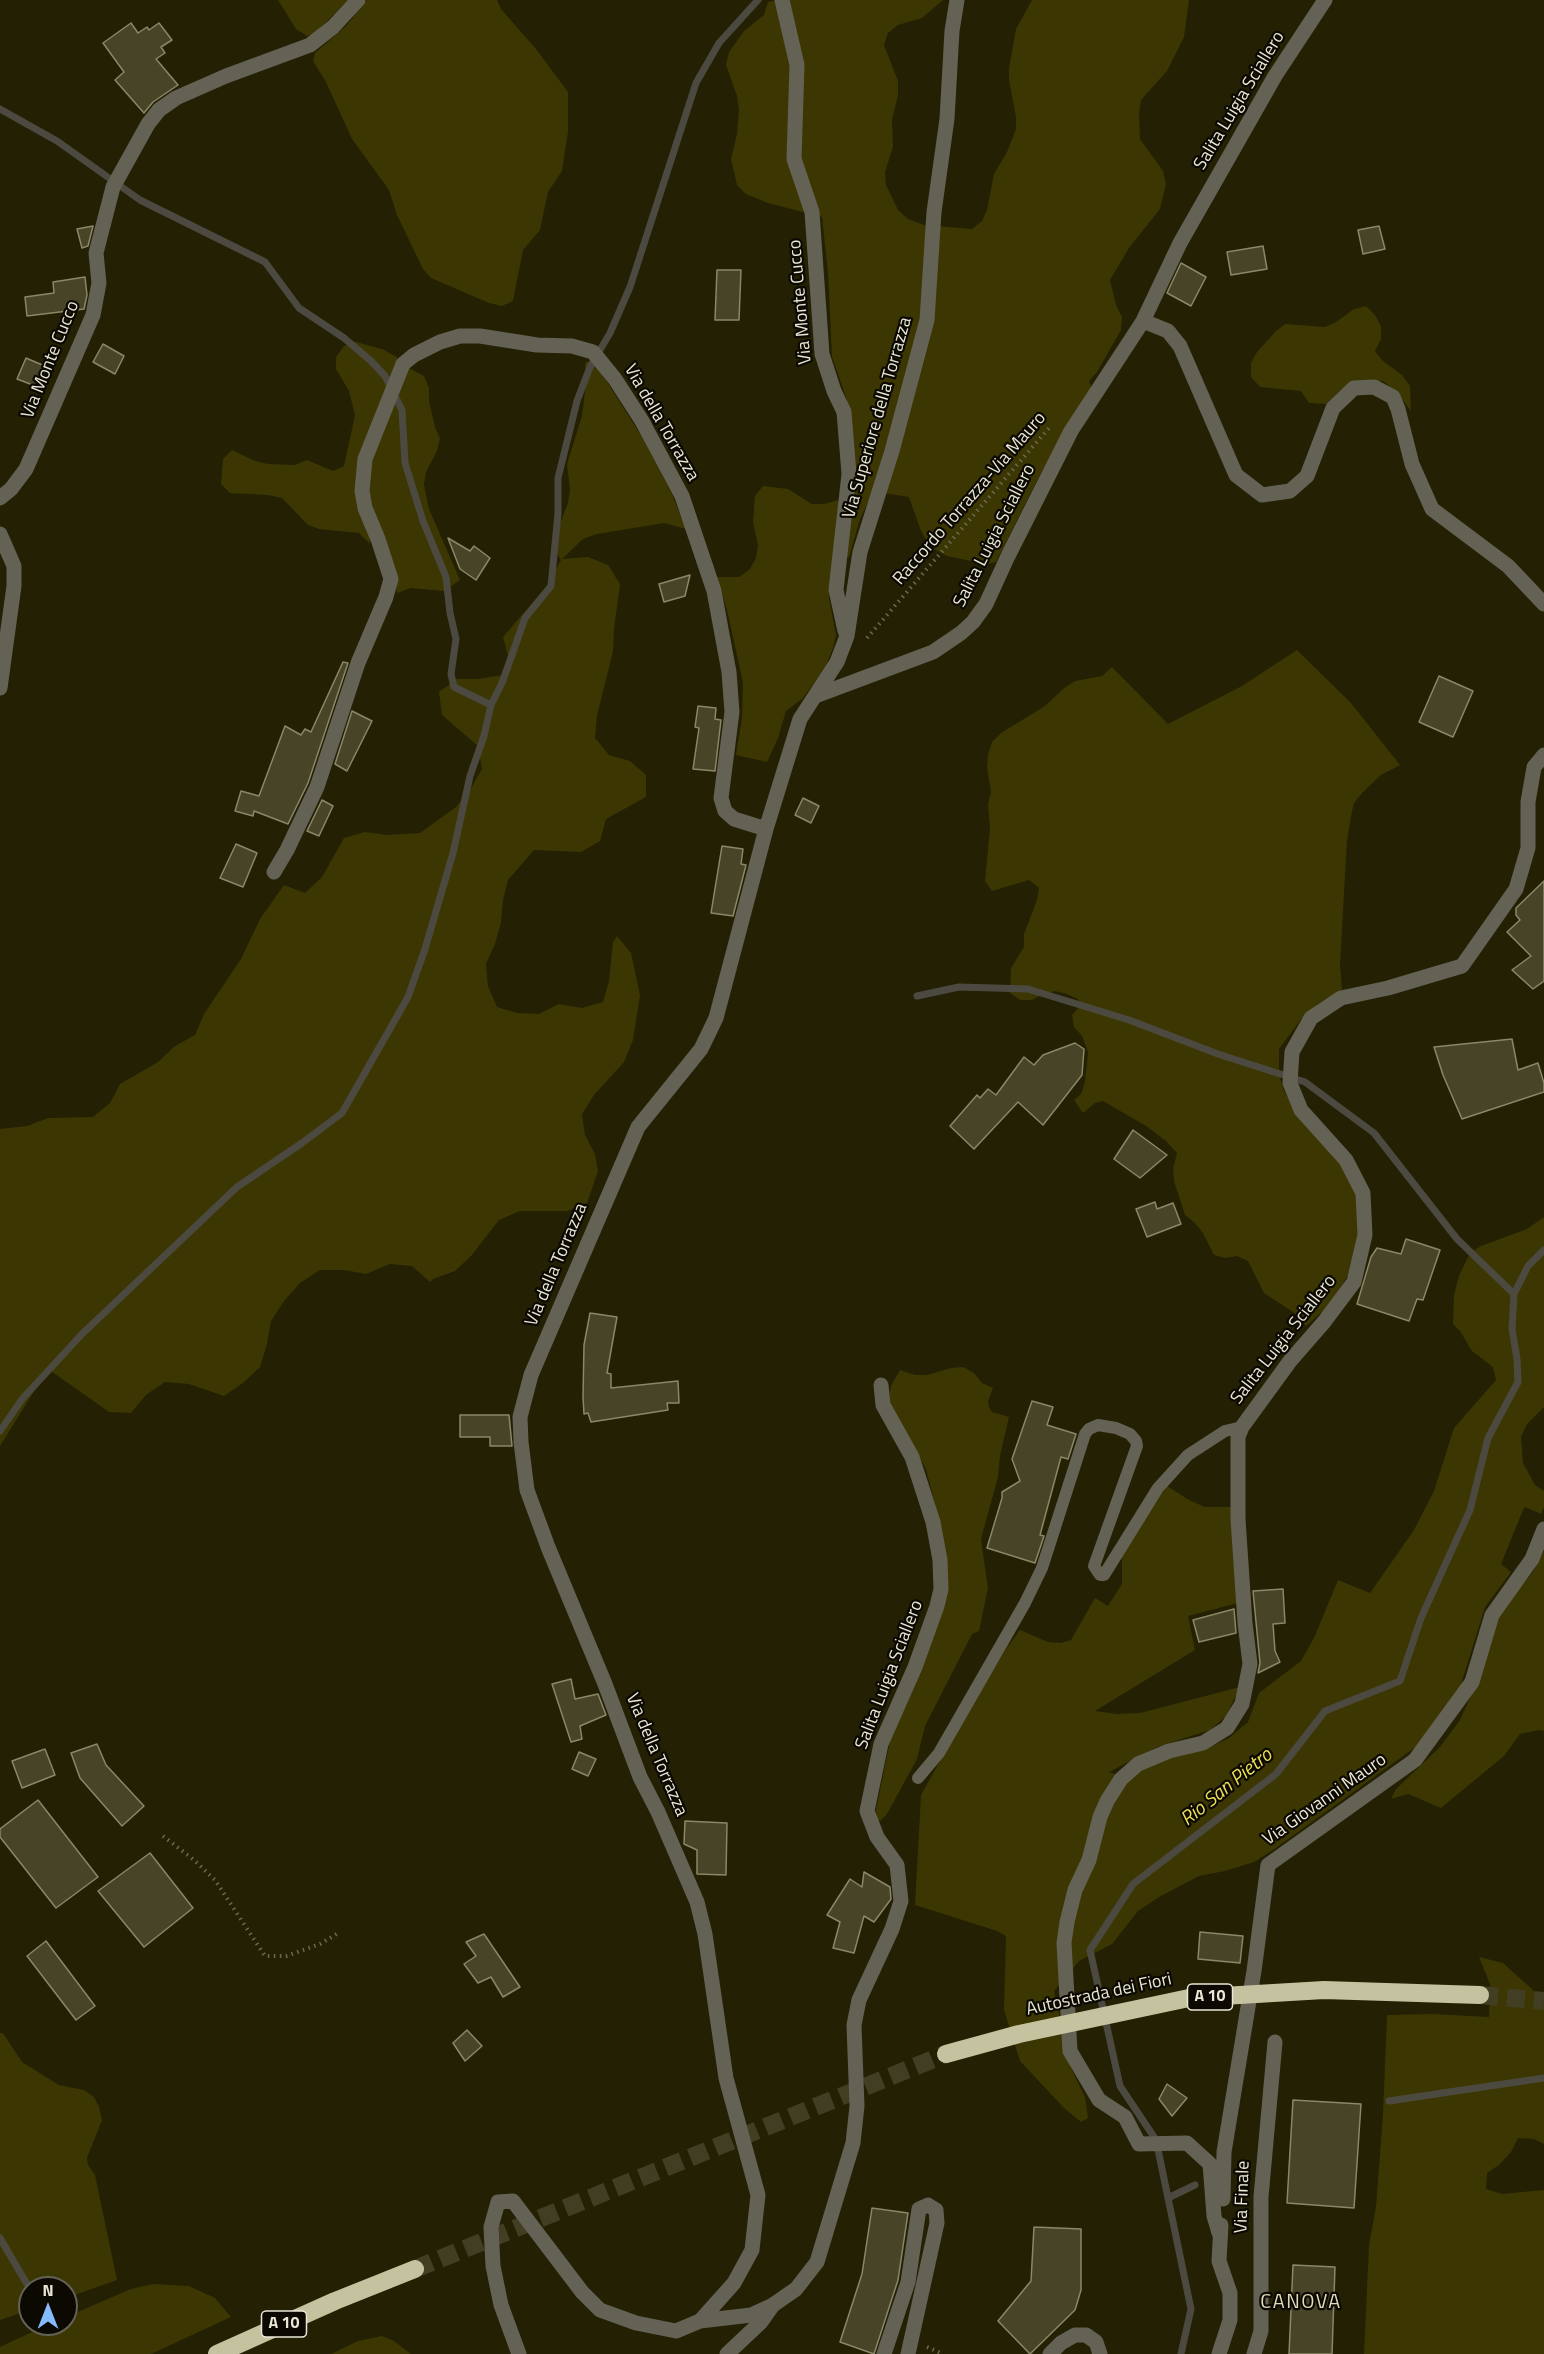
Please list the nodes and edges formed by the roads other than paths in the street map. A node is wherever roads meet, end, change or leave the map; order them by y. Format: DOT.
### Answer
graph roads {
  1 [pos="358,0"];
  2 [pos="782,0"];
  3 [pos="957,0"];
  4 [pos="1325,0"];
  5 [pos="1143,321"];
  6 [pos="0,498"];
  7 [pos="0,534"];
  8 [pos="1544,604"];
  9 [pos="847,636"];
  10 [pos="0,688"];
  11 [pos="818,695"];
  12 [pos="1544,755"];
  13 [pos="766,829"];
  14 [pos="274,872"];
  15 [pos="881,1384"];
  16 [pos="1242,1427"];
  17 [pos="1544,1529"];
  18 [pos="918,1778"];
  19 [pos="1480,1995"];
  20 [pos="1275,2042"];
  21 [pos="946,2054"];
  22 [pos="1219,2233"];
  23 [pos="415,2269"];
  24 [pos="773,2305"];
  25 [pos="700,2321"];
  26 [pos="225,2350"];
  27 [pos="519,2354"];
  28 [pos="727,2354"];
  29 [pos="884,2354"];
  30 [pos="908,2354"];
  31 [pos="1050,2354"];
  32 [pos="1100,2354"];
  33 [pos="1219,2354"];
  34 [pos="1254,2354"];
  1 -- 6 [label="street, Via Monte Cucco"];
  2 -- 9 [label="street, Via Monte Cucco"];
  3 -- 9 [label="street, Via Superiore della Torrazza"];
  4 -- 5 [label="street, Salita Luigia Sciallero"];
  5 -- 8 [label="street"];
  5 -- 11 [label="street, Salita Luigia Sciallero"];
  7 -- 10 [label="street"];
  9 -- 11 [label="street, Via Superiore della Torrazza"];
  11 -- 13 [label="street, Via della Torrazza"];
  12 -- 16 [label="street, Salita Luigia Sciallero"];
  13 -- 14 [label="street, Via della Torrazza"];
  13 -- 25 [label="street, Via della Torrazza"];
  15 -- 24 [label="street, Salita Luigia Sciallero"];
  16 -- 18 [label="lane, Salita Luigia Sciallero"];
  16 -- 22 [label="street, Salita Luigia Sciallero"];
  17 -- 22 [label="street, Via Giovanni Mauro"];
  19 -- 21 [label="highway, Autostrada dei Fiori / A 10, bridge"];
  20 -- 34 [label="street, Via Finale"];
  22 -- 33 [label="street, Via Giovanni Mauro"];
  23 -- 26 [label="highway, A 10"];
  24 -- 25 [label="street, Salita Luigia Sciallero"];
  24 -- 28 [label="street"];
  25 -- 27 [label="street, Via della Torrazza"];
  29 -- 30 [label="street"];
  31 -- 32 [label="street"];
}
